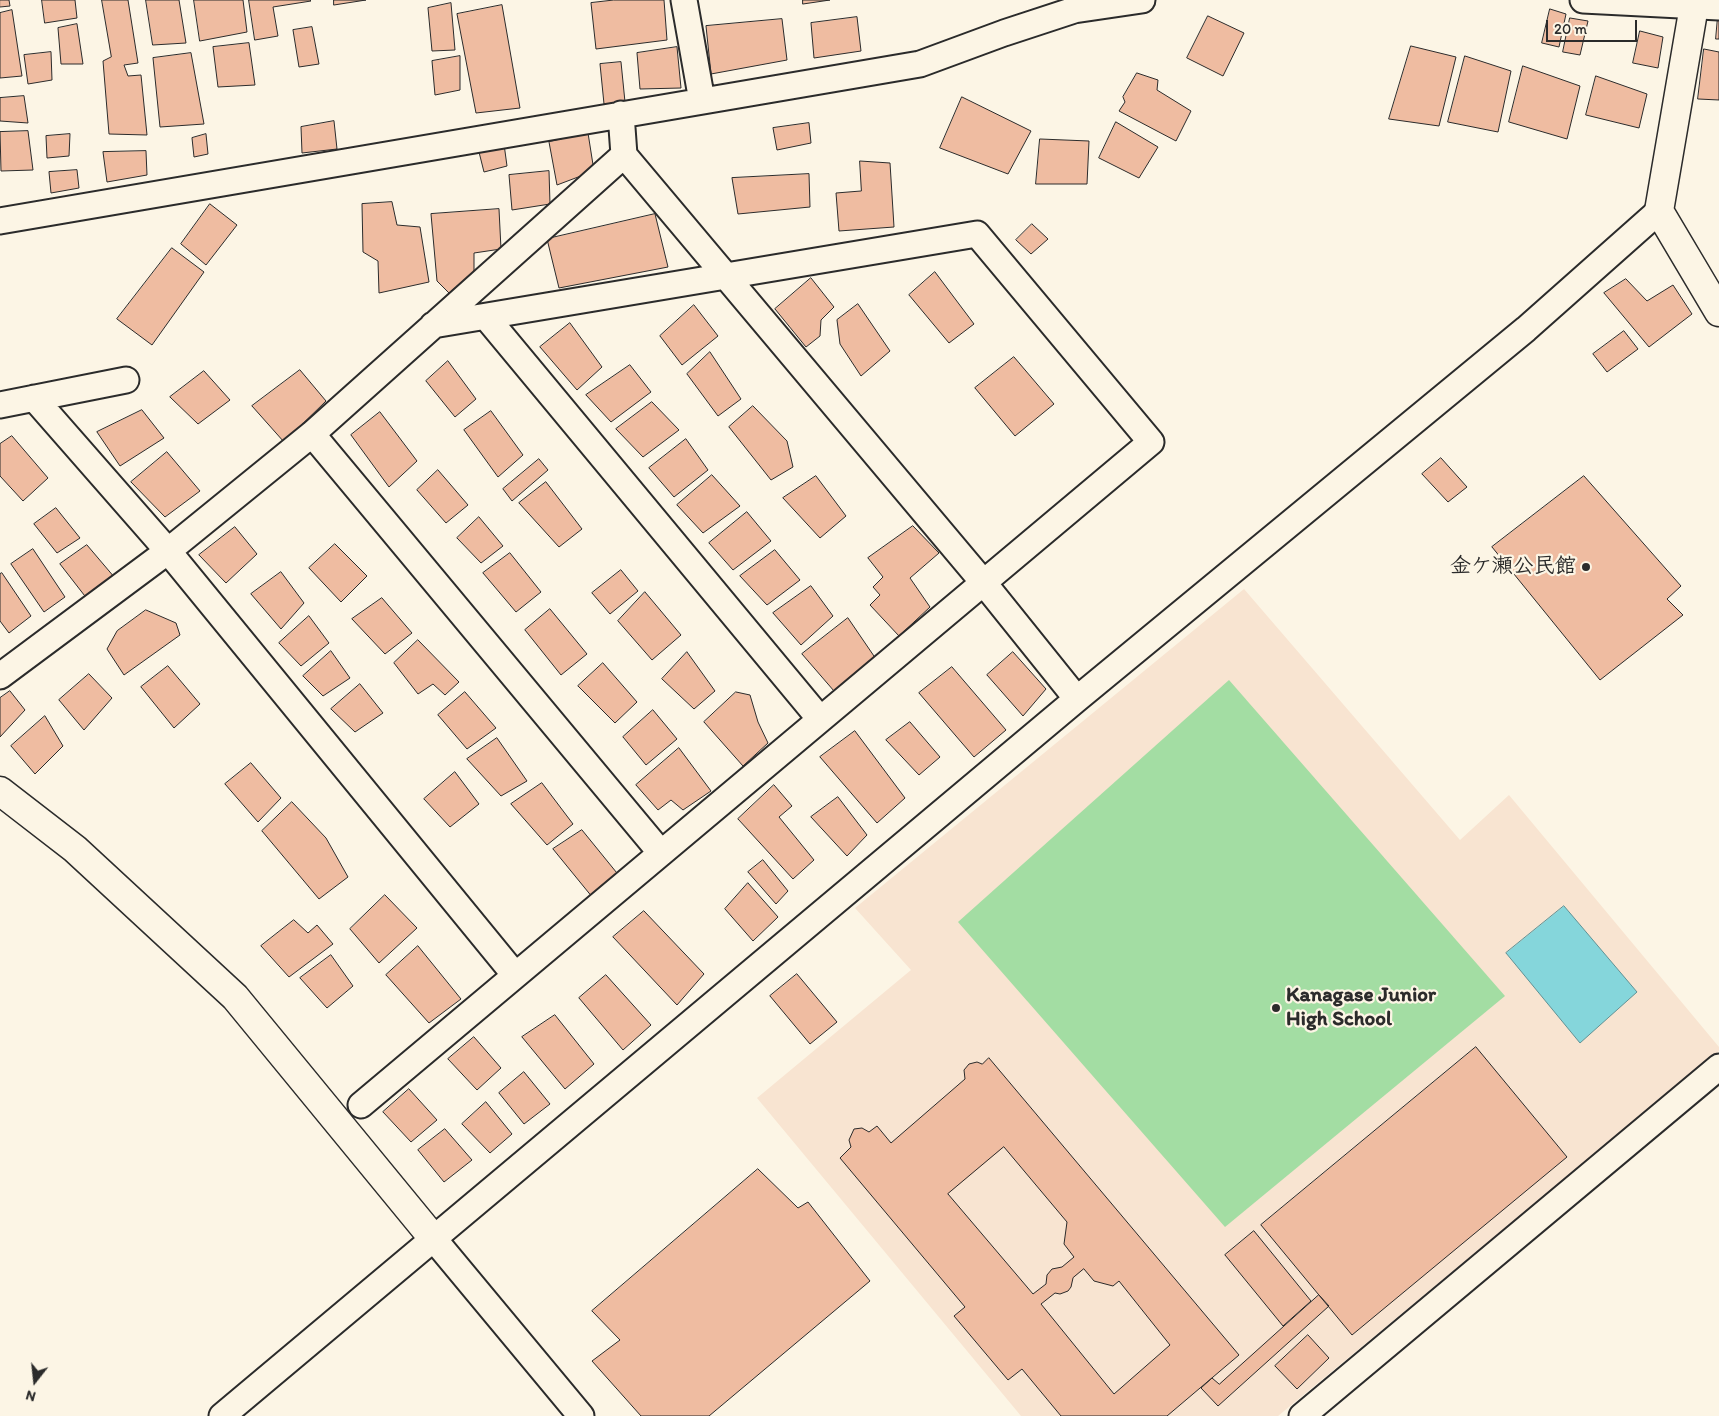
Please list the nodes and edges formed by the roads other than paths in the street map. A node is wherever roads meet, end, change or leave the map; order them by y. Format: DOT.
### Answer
graph roads {
  1 [pos="684,0"];
  2 [pos="1142,0"];
  3 [pos="1583,0"];
  4 [pos="1702,4"];
  5 [pos="702,101"];
  6 [pos="621,114"];
  7 [pos="624,155"];
  8 [pos="1660,211"];
  9 [pos="0,221"];
  10 [pos="726,276"];
  11 [pos="1719,312"];
  12 [pos="487,318"];
  13 [pos="433,326"];
  14 [pos="126,380"];
  15 [pos="34,398"];
  16 [pos="0,405"];
  17 [pos="312,434"];
  18 [pos="168,551"];
  19 [pos="983,582"];
  20 [pos="0,676"];
  21 [pos="1077,698"];
  22 [pos="820,719"];
  23 [pos="0,791"];
  24 [pos="661,853"];
  25 [pos="515,975"];
  26 [pos="1719,1067"];
  27 [pos="360,1105"];
  28 [pos="433,1238"];
  29 [pos="222,1416"];
  30 [pos="581,1416"];
  31 [pos="1302,1416"];
  1 -- 5 [label="street"];
  2 -- 5 [label="street"];
  3 -- 4 [label="street"];
  4 -- 8 [label="street"];
  5 -- 6 [label="street"];
  6 -- 7 [label="street"];
  6 -- 9 [label="street"];
  7 -- 10 [label="street"];
  7 -- 13 [label="street"];
  8 -- 11 [label="street"];
  8 -- 21 [label="street"];
  10 -- 12 [label="street"];
  10 -- 19 [label="street"];
  10 -- 19 [label="street"];
  12 -- 13 [label="street"];
  12 -- 22 [label="street"];
  13 -- 17 [label="street"];
  14 -- 15 [label="street"];
  15 -- 16 [label="street"];
  15 -- 18 [label="street"];
  17 -- 18 [label="street"];
  17 -- 24 [label="street"];
  18 -- 20 [label="street"];
  18 -- 25 [label="street"];
  19 -- 21 [label="street"];
  19 -- 22 [label="street"];
  21 -- 28 [label="street"];
  22 -- 24 [label="street"];
  23 -- 28 [label="street"];
  24 -- 25 [label="street"];
  25 -- 27 [label="street"];
  26 -- 31 [label="street"];
  28 -- 29 [label="street"];
  28 -- 30 [label="street"];
}
